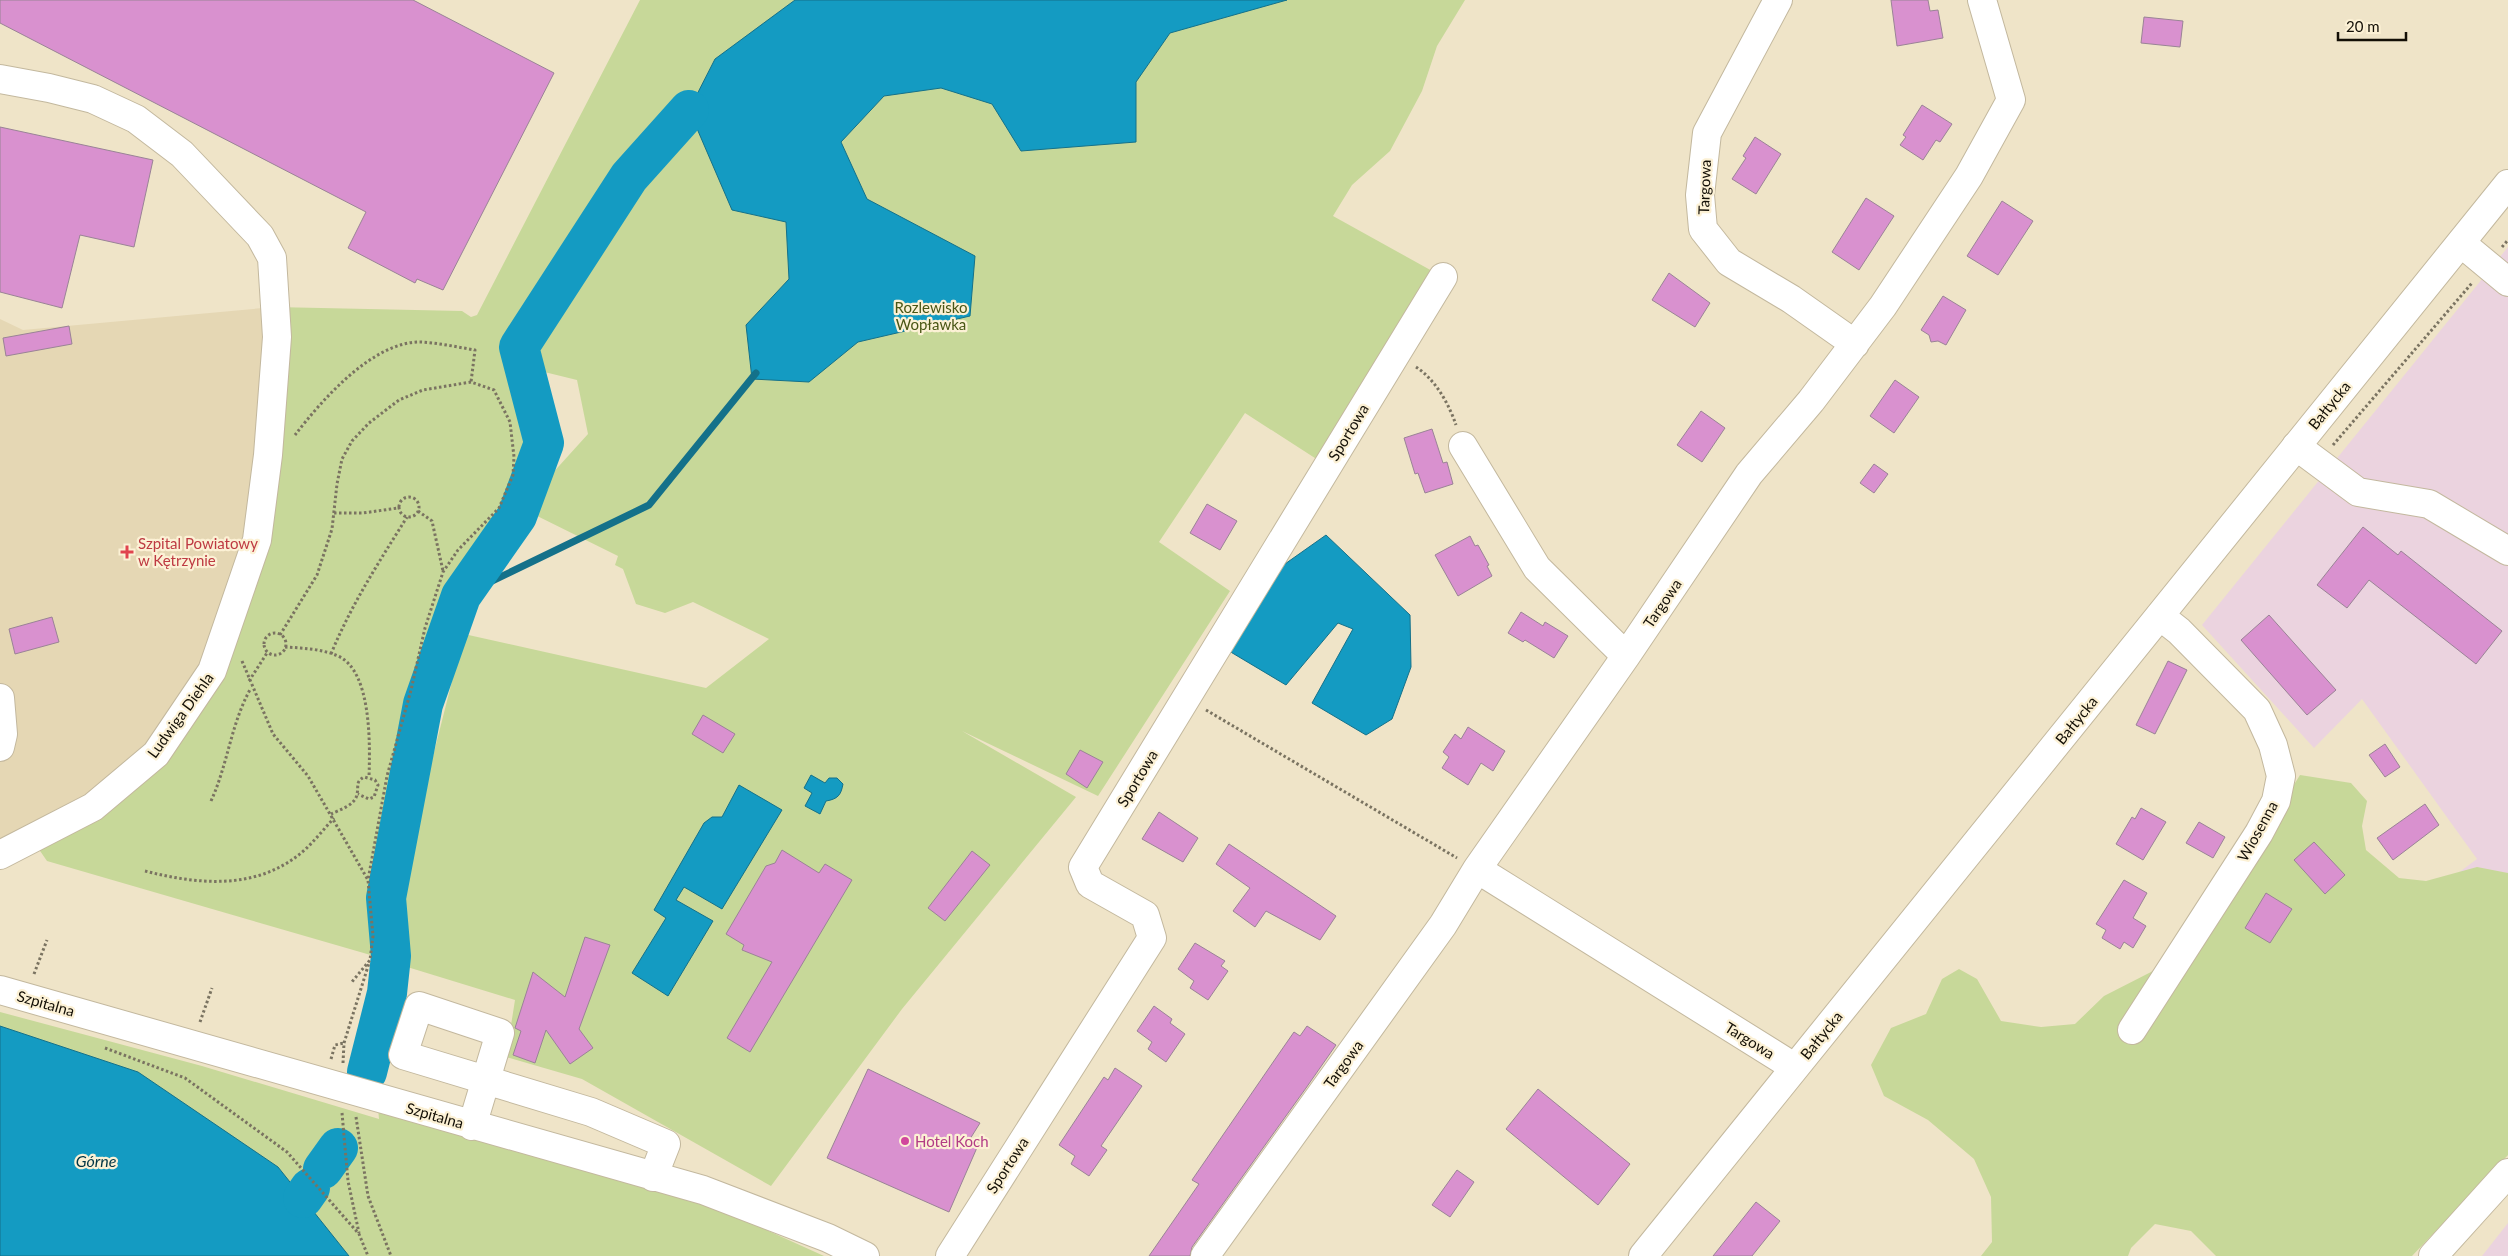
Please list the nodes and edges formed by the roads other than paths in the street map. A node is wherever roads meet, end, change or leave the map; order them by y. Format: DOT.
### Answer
graph roads {
  1 [pos="1778,0"];
  2 [pos="1982,0"];
  3 [pos="0,79"];
  4 [pos="2508,184"];
  5 [pos="2461,242"];
  6 [pos="1443,277"];
  7 [pos="2508,282"];
  8 [pos="1855,344"];
  9 [pos="1464,446"];
  10 [pos="2296,446"];
  11 [pos="2508,550"];
  12 [pos="2160,616"];
  13 [pos="1626,656"];
  14 [pos="0,698"];
  15 [pos="0,747"];
  16 [pos="0,856"];
  17 [pos="1477,870"];
  18 [pos="0,990"];
  19 [pos="2132,1030"];
  20 [pos="1794,1067"];
  21 [pos="472,1126"];
  22 [pos="2508,1172"];
  23 [pos="653,1177"];
  24 [pos="864,1256"];
  25 [pos="950,1256"];
  26 [pos="1205,1256"];
  27 [pos="1643,1256"];
  28 [pos="2433,1256"];
  1 -- 8 [label="street, Targowa"];
  2 -- 8 [label="street, Targowa"];
  3 -- 16 [label="street, Ludwiga Diehla"];
  4 -- 5 [label="street, Bałtycka"];
  5 -- 7 [label="street"];
  5 -- 10 [label="street, Bałtycka"];
  6 -- 25 [label="street, Sportowa"];
  8 -- 13 [label="street, Targowa"];
  9 -- 13 [label="street"];
  10 -- 11 [label="street"];
  10 -- 12 [label="street, Bałtycka"];
  12 -- 19 [label="street, Wiosenna"];
  12 -- 20 [label="street, Bałtycka"];
  13 -- 17 [label="street, Targowa"];
  14 -- 15 [label="street"];
  17 -- 20 [label="street, Targowa"];
  17 -- 26 [label="street, Targowa"];
  18 -- 21 [label="street, Szpitalna"];
  20 -- 27 [label="street, Bałtycka"];
  21 -- 23 [label="street, Szpitalna"];
  21 -- 23 [label="street"];
  22 -- 28 [label="street"];
  23 -- 24 [label="street, Szpitalna"];
}
